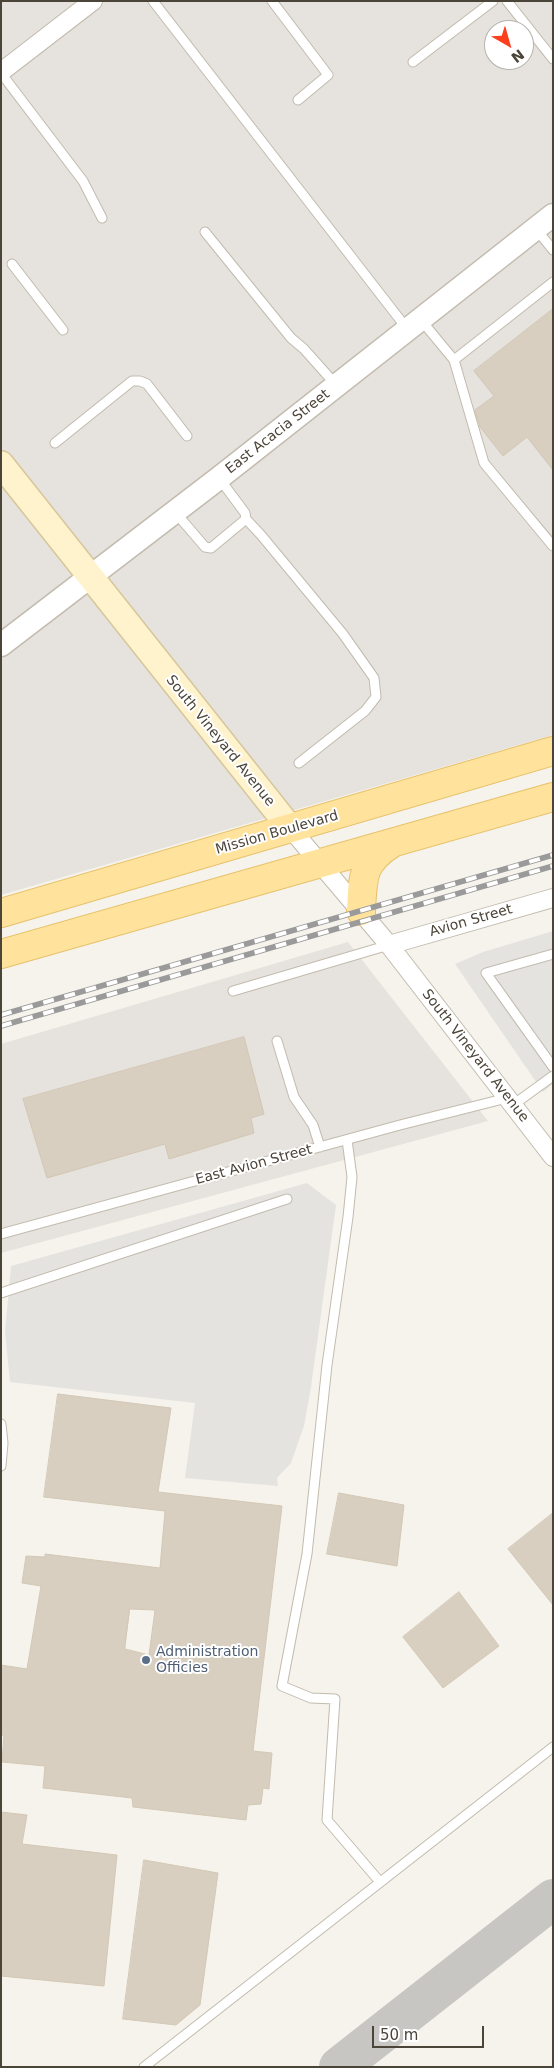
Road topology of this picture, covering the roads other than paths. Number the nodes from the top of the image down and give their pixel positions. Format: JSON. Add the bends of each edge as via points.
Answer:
{"nodes":[{"id":1,"x":93,"y":1,"type":"edge"},
{"id":2,"x":153,"y":1,"type":"edge"},
{"id":3,"x":272,"y":1,"type":"edge"},
{"id":4,"x":493,"y":1,"type":"edge"},
{"id":5,"x":508,"y":1,"type":"edge"},
{"id":6,"x":553,"y":59,"type":"edge"},
{"id":7,"x":413,"y":62,"type":"dead end"},
{"id":8,"x":1,"y":73,"type":"edge"},
{"id":9,"x":298,"y":100,"type":"dead end"},
{"id":10,"x":102,"y":218,"type":"dead end"},
{"id":11,"x":544,"y":222,"type":"edge"},
{"id":12,"x":205,"y":232,"type":"dead end"},
{"id":13,"x":553,"y":250,"type":"edge"},
{"id":14,"x":12,"y":264,"type":"dead end"},
{"id":15,"x":553,"y":282,"type":"edge"},
{"id":16,"x":414,"y":325,"type":"junction"},
{"id":17,"x":63,"y":330,"type":"dead end"},
{"id":18,"x":454,"y":360,"type":"junction"},
{"id":19,"x":337,"y":386,"type":"junction"},
{"id":20,"x":187,"y":436,"type":"dead end"},
{"id":21,"x":54,"y":445,"type":"dead end"},
{"id":22,"x":1,"y":464,"type":"edge"},
{"id":23,"x":219,"y":478,"type":"junction"},
{"id":24,"x":175,"y":512,"type":"junction"},
{"id":25,"x":246,"y":519,"type":"junction"},
{"id":26,"x":553,"y":546,"type":"edge"},
{"id":27,"x":90,"y":578,"type":"junction"},
{"id":28,"x":1,"y":645,"type":"edge"},
{"id":29,"x":553,"y":752,"type":"edge"},
{"id":30,"x":299,"y":762,"type":"dead end"},
{"id":31,"x":553,"y":797,"type":"edge"},
{"id":32,"x":291,"y":829,"type":"junction"},
{"id":33,"x":392,"y":843,"type":"junction"},
{"id":34,"x":322,"y":863,"type":"junction"},
{"id":35,"x":553,"y":898,"type":"edge"},
{"id":36,"x":361,"y":911,"type":"junction"},
{"id":37,"x":1,"y":914,"type":"edge"},
{"id":38,"x":389,"y":945,"type":"junction"},
{"id":39,"x":1,"y":954,"type":"edge"},
{"id":40,"x":553,"y":954,"type":"edge"},
{"id":41,"x":233,"y":991,"type":"dead end"},
{"id":42,"x":277,"y":1041,"type":"dead end"},
{"id":43,"x":553,"y":1067,"type":"edge"},
{"id":44,"x":553,"y":1076,"type":"edge"},
{"id":45,"x":510,"y":1102,"type":"junction"},
{"id":46,"x":347,"y":1140,"type":"junction"},
{"id":47,"x":320,"y":1147,"type":"junction"},
{"id":48,"x":553,"y":1157,"type":"edge"},
{"id":49,"x":287,"y":1199,"type":"dead end"},
{"id":50,"x":1,"y":1234,"type":"edge"},
{"id":51,"x":1,"y":1293,"type":"edge"},
{"id":52,"x":1,"y":1424,"type":"edge"},
{"id":53,"x":1,"y":1466,"type":"edge"},
{"id":54,"x":553,"y":1747,"type":"edge"},
{"id":55,"x":380,"y":1882,"type":"junction"},
{"id":56,"x":144,"y":2067,"type":"edge"}],
"edges":[{"from":1,"to":8,"type":"street"},
{"from":2,"to":16,"type":"lane"},
{"from":3,"to":9,"type":"lane","via":[[328,76]]},
{"from":4,"to":7,"type":"lane"},
{"from":5,"to":6,"type":"lane"},
{"from":8,"to":10,"type":"lane","via":[[83,181]]},
{"from":11,"to":13,"type":"lane"},
{"from":11,"to":16,"type":"street","name":"East Acacia Street"},
{"from":12,"to":19,"type":"lane","via":[[291,338]]},
{"from":14,"to":17,"type":"lane"},
{"from":15,"to":18,"type":"lane"},
{"from":16,"to":18,"type":"lane"},
{"from":16,"to":19,"type":"street","name":"East Acacia Street"},
{"from":18,"to":26,"type":"lane","via":[[484,463]]},
{"from":19,"to":23,"type":"street","name":"East Acacia Street"},
{"from":20,"to":21,"type":"lane","via":[[147,384],[132,381]]},
{"from":22,"to":27,"type":"main road","name":"South Vineyard Avenue"},
{"from":23,"to":24,"type":"street","name":"East Acacia Street"},
{"from":23,"to":25,"type":"lane"},
{"from":24,"to":25,"type":"lane","via":[[205,547],[211,548]]},
{"from":24,"to":27,"type":"street","name":"East Acacia Street"},
{"from":25,"to":30,"type":"lane","via":[[342,634],[374,678],[376,697],[365,711]]},
{"from":27,"to":28,"type":"street","name":"East Acacia Street"},
{"from":27,"to":32,"type":"main road","name":"South Vineyard Avenue"},
{"from":29,"to":32,"type":"main road","name":"Mission Boulevard"},
{"from":31,"to":33,"type":"main road"},
{"from":32,"to":34,"type":"street","name":"South Vineyard Avenue"},
{"from":32,"to":37,"type":"main road","name":"Mission Boulevard"},
{"from":33,"to":34,"type":"main road"},
{"from":33,"to":36,"type":"main road","via":[[370,860],[362,886]]},
{"from":34,"to":36,"type":"street","name":"South Vineyard Avenue"},
{"from":34,"to":39,"type":"main road"},
{"from":35,"to":38,"type":"street","name":"Avion Street"},
{"from":36,"to":38,"type":"street","name":"South Vineyard Avenue"},
{"from":38,"to":41,"type":"lane"},
{"from":38,"to":45,"type":"street","name":"South Vineyard Avenue"},
{"from":40,"to":43,"type":"lane","via":[[486,973]]},
{"from":42,"to":47,"type":"lane","via":[[290,1087],[314,1125]]},
{"from":44,"to":45,"type":"lane"},
{"from":45,"to":46,"type":"lane","name":"East Avion Street"},
{"from":45,"to":48,"type":"street","name":"South Vineyard Avenue"},
{"from":46,"to":47,"type":"lane","name":"East Avion Street"},
{"from":46,"to":55,"type":"lane","via":[[352,1177],[348,1218],[327,1365],[307,1554],[282,1686],[311,1698],[335,1699],[327,1820]]},
{"from":47,"to":50,"type":"lane","name":"East Avion Street"},
{"from":49,"to":51,"type":"lane"},
{"from":52,"to":53,"type":"lane"},
{"from":54,"to":55,"type":"lane"},
{"from":55,"to":56,"type":"lane"}]}
